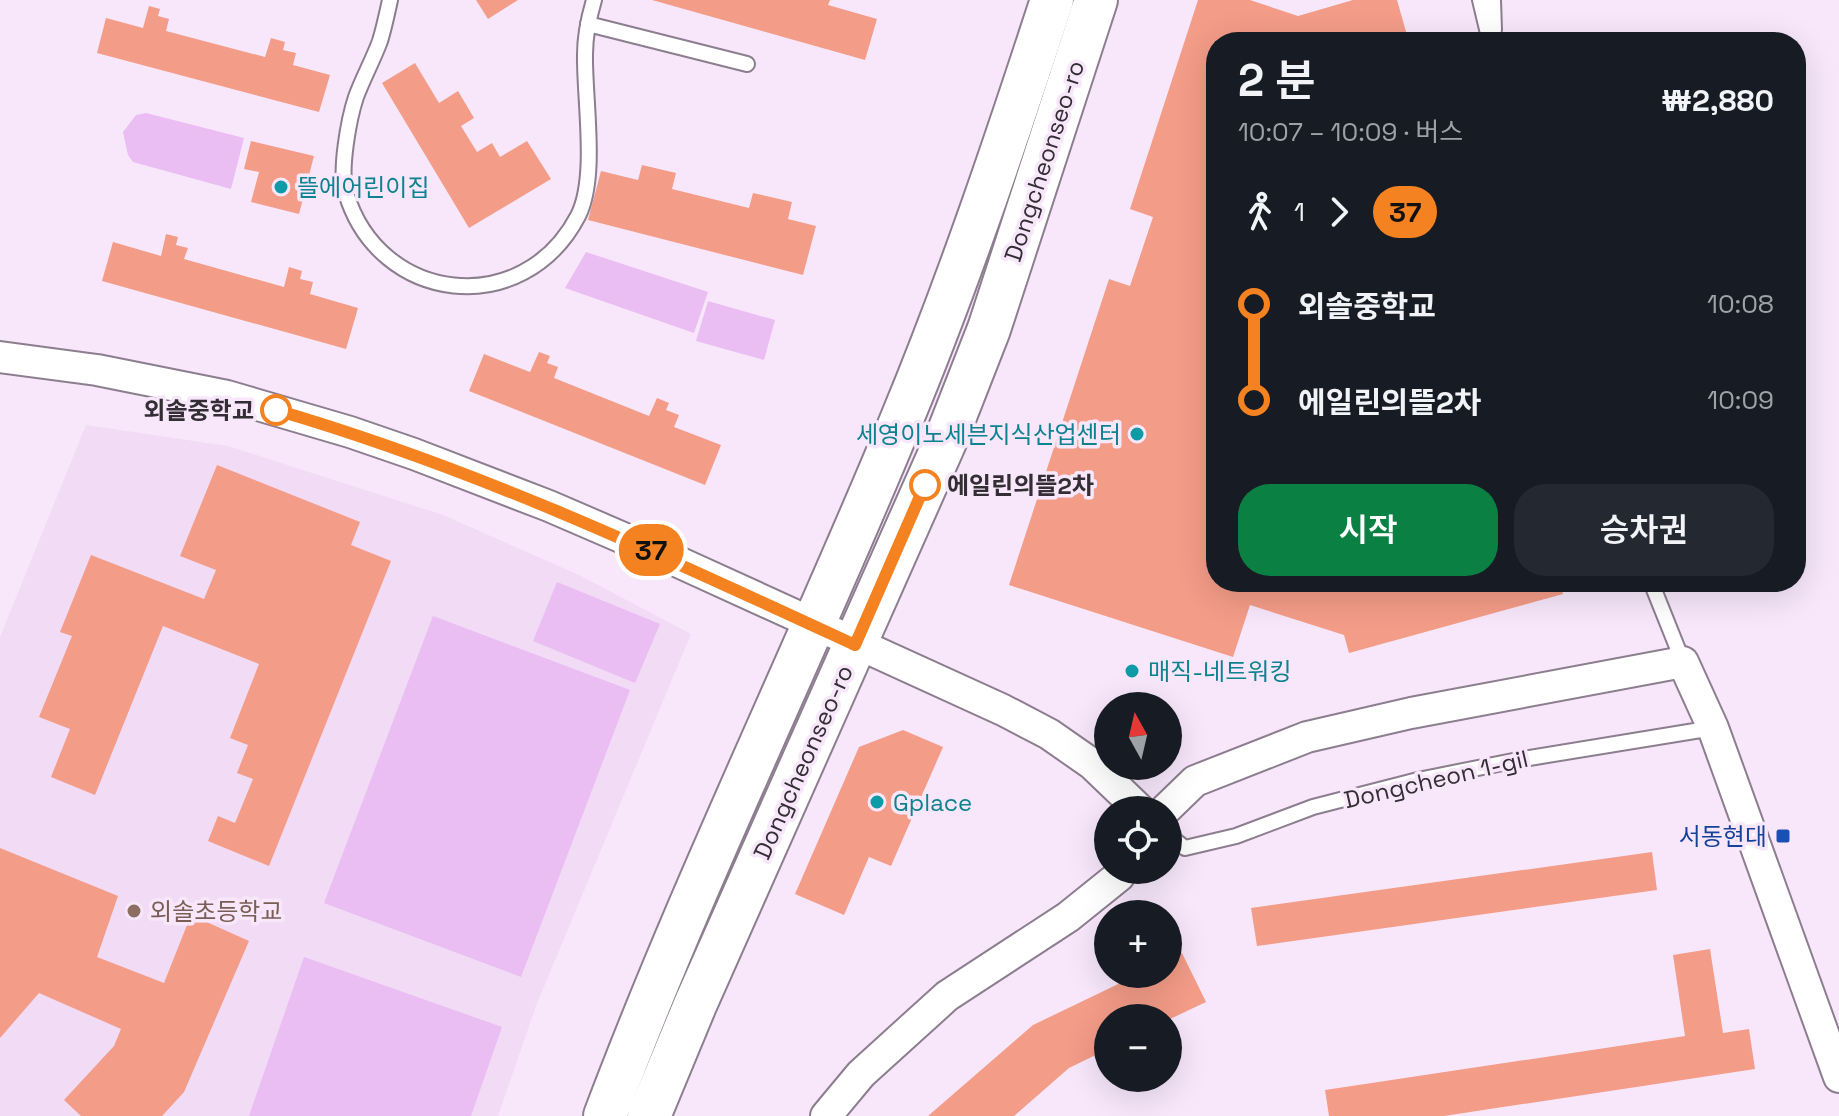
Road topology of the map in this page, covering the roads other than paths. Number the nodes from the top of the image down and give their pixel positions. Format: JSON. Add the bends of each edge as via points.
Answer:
{"nodes":[{"id":1,"x":390,"y":0,"type":"edge"},
{"id":2,"x":594,"y":0,"type":"edge"},
{"id":3,"x":1052,"y":0,"type":"edge"},
{"id":4,"x":1096,"y":0,"type":"edge"},
{"id":5,"x":1480,"y":0,"type":"edge"},
{"id":6,"x":1493,"y":0,"type":"edge"},
{"id":7,"x":588,"y":24,"type":"junction"},
{"id":8,"x":1489,"y":32,"type":"edge"},
{"id":9,"x":1492,"y":32,"type":"edge"},
{"id":10,"x":747,"y":64,"type":"dead end"},
{"id":11,"x":0,"y":357,"type":"edge"},
{"id":12,"x":1655,"y":592,"type":"edge"},
{"id":13,"x":813,"y":625,"type":"junction"},
{"id":14,"x":855,"y":645,"type":"junction"},
{"id":15,"x":1683,"y":662,"type":"junction"},
{"id":16,"x":1713,"y":728,"type":"junction"},
{"id":17,"x":1125,"y":796,"type":"edge"},
{"id":18,"x":1179,"y":796,"type":"edge"},
{"id":19,"x":1182,"y":846,"type":"edge"},
{"id":20,"x":1109,"y":884,"type":"edge"},
{"id":21,"x":1839,"y":1077,"type":"edge"},
{"id":22,"x":605,"y":1116,"type":"edge"},
{"id":23,"x":649,"y":1116,"type":"edge"},
{"id":24,"x":826,"y":1116,"type":"edge"}],
"edges":[{"from":1,"to":7,"type":"lane","via":[[355,99],[345,190],[364,234],[399,266],[449,286],[503,283],[542,261],[578,215],[586,187]]},
{"from":2,"to":7,"type":"lane"},
{"from":3,"to":13,"type":"main road","name":"Dongcheonseo-ro","via":[[944,312]]},
{"from":4,"to":14,"type":"main road","name":"Dongcheonseo-ro","via":[[989,329]]},
{"from":5,"to":8,"type":"lane"},
{"from":6,"to":9,"type":"lane"},
{"from":7,"to":10,"type":"lane"},
{"from":11,"to":13,"type":"street","via":[[227,396],[350,432],[549,506]]},
{"from":12,"to":15,"type":"lane"},
{"from":13,"to":14,"type":"street"},
{"from":13,"to":22,"type":"main road","name":"Dongcheonseo-ro","via":[[652,990]]},
{"from":14,"to":17,"type":"street","via":[[1049,734]]},
{"from":14,"to":23,"type":"main road","name":"Dongcheonseo-ro"},
{"from":15,"to":16,"type":"street"},
{"from":15,"to":18,"type":"street","via":[[1307,737],[1195,781]]},
{"from":16,"to":19,"type":"lane","name":"Dongcheon 1-gil","via":[[1418,780],[1313,807],[1236,836]]},
{"from":16,"to":21,"type":"street"},
{"from":20,"to":24,"type":"street","via":[[947,996],[861,1074]]}]}
